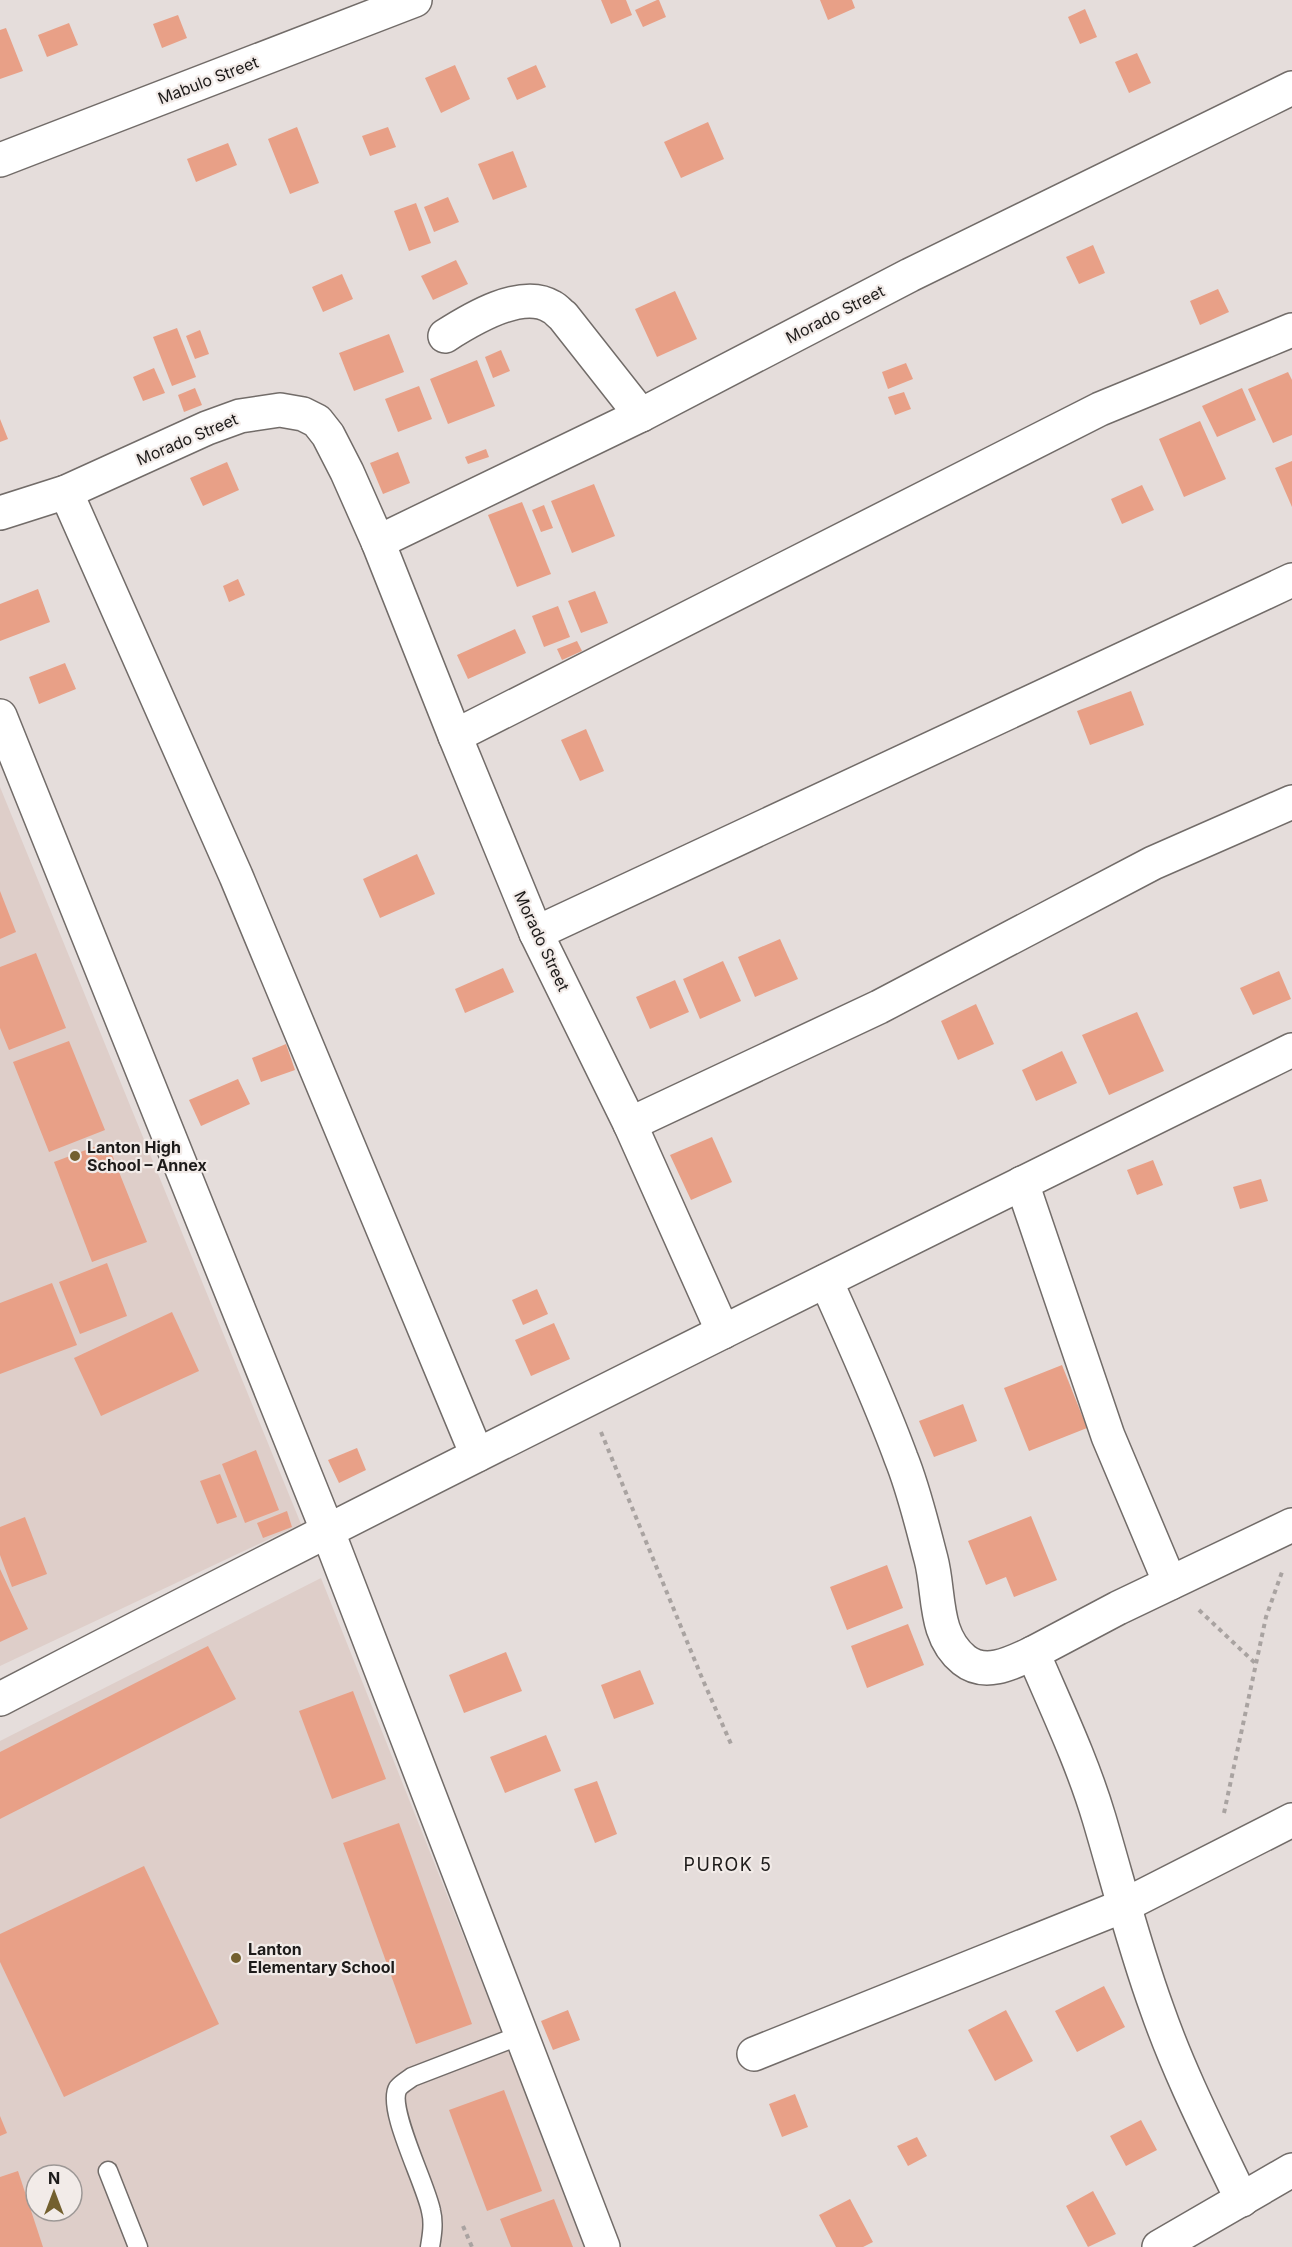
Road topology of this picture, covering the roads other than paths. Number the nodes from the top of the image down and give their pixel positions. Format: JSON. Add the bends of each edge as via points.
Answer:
{"nodes":[{"id":1,"x":415,"y":0,"type":"edge"},
{"id":2,"x":1292,"y":88,"type":"edge"},
{"id":3,"x":0,"y":160,"type":"edge"},
{"id":4,"x":1292,"y":330,"type":"edge"},
{"id":5,"x":445,"y":336,"type":"dead end"},
{"id":6,"x":641,"y":415,"type":"junction"},
{"id":7,"x":66,"y":492,"type":"junction"},
{"id":8,"x":0,"y":513,"type":"edge"},
{"id":9,"x":378,"y":542,"type":"junction"},
{"id":10,"x":1292,"y":580,"type":"edge"},
{"id":11,"x":0,"y":716,"type":"edge"},
{"id":12,"x":455,"y":736,"type":"junction"},
{"id":13,"x":1292,"y":802,"type":"edge"},
{"id":14,"x":536,"y":933,"type":"junction"},
{"id":15,"x":1292,"y":1050,"type":"edge"},
{"id":16,"x":630,"y":1124,"type":"junction"},
{"id":17,"x":1022,"y":1183,"type":"junction"},
{"id":18,"x":826,"y":1281,"type":"junction"},
{"id":19,"x":723,"y":1332,"type":"junction"},
{"id":20,"x":477,"y":1455,"type":"junction"},
{"id":21,"x":1292,"y":1525,"type":"edge"},
{"id":22,"x":328,"y":1532,"type":"junction"},
{"id":23,"x":1170,"y":1583,"type":"junction"},
{"id":24,"x":1033,"y":1653,"type":"junction"},
{"id":25,"x":0,"y":1699,"type":"edge"},
{"id":26,"x":1292,"y":1820,"type":"edge"},
{"id":27,"x":1123,"y":1906,"type":"junction"},
{"id":28,"x":521,"y":2035,"type":"junction"},
{"id":29,"x":754,"y":2054,"type":"dead end"},
{"id":30,"x":1292,"y":2170,"type":"edge"},
{"id":31,"x":108,"y":2171,"type":"dead end"},
{"id":32,"x":1242,"y":2200,"type":"junction"},
{"id":33,"x":138,"y":2247,"type":"edge"},
{"id":34,"x":430,"y":2247,"type":"edge"},
{"id":35,"x":603,"y":2247,"type":"edge"},
{"id":36,"x":1159,"y":2247,"type":"edge"}],
"edges":[{"from":1,"to":3,"type":"street","name":"Mabulo Street"},
{"from":2,"to":6,"type":"street","name":"Morado Street","via":[[910,275]]},
{"from":4,"to":12,"type":"street","via":[[1100,409]]},
{"from":5,"to":6,"type":"street","via":[[473,318],[522,301],[551,306]]},
{"from":6,"to":9,"type":"street","name":"Morado Street"},
{"from":7,"to":8,"type":"street","name":"Morado Street"},
{"from":7,"to":9,"type":"street","name":"Morado Street","via":[[207,428],[240,416],[280,410],[317,421],[328,435]]},
{"from":7,"to":20,"type":"street","via":[[236,876]]},
{"from":9,"to":12,"type":"street","name":"Morado Street"},
{"from":10,"to":14,"type":"street"},
{"from":11,"to":22,"type":"street"},
{"from":12,"to":14,"type":"street","name":"Morado Street"},
{"from":13,"to":16,"type":"street","via":[[1153,863],[879,1007]]},
{"from":14,"to":16,"type":"street","name":"Morado Street"},
{"from":15,"to":17,"type":"street"},
{"from":16,"to":19,"type":"street","name":"Morado Street"},
{"from":17,"to":18,"type":"street"},
{"from":17,"to":23,"type":"street","via":[[1108,1436]]},
{"from":18,"to":19,"type":"street"},
{"from":18,"to":24,"type":"street","via":[[902,1460],[932,1562],[942,1629],[955,1651],[975,1666],[1005,1666]]},
{"from":19,"to":20,"type":"street"},
{"from":20,"to":22,"type":"street"},
{"from":21,"to":23,"type":"street"},
{"from":22,"to":25,"type":"street"},
{"from":22,"to":28,"type":"street"},
{"from":23,"to":24,"type":"street"},
{"from":24,"to":27,"type":"street","via":[[1099,1816]]},
{"from":26,"to":27,"type":"street"},
{"from":27,"to":29,"type":"street"},
{"from":27,"to":32,"type":"street","via":[[1157,2010],[1195,2103]]},
{"from":28,"to":34,"type":"lane","via":[[412,2077],[398,2088],[394,2103],[398,2119],[432,2213]]},
{"from":28,"to":35,"type":"street"},
{"from":30,"to":32,"type":"street"},
{"from":31,"to":33,"type":"lane"},
{"from":32,"to":36,"type":"street"}]}
